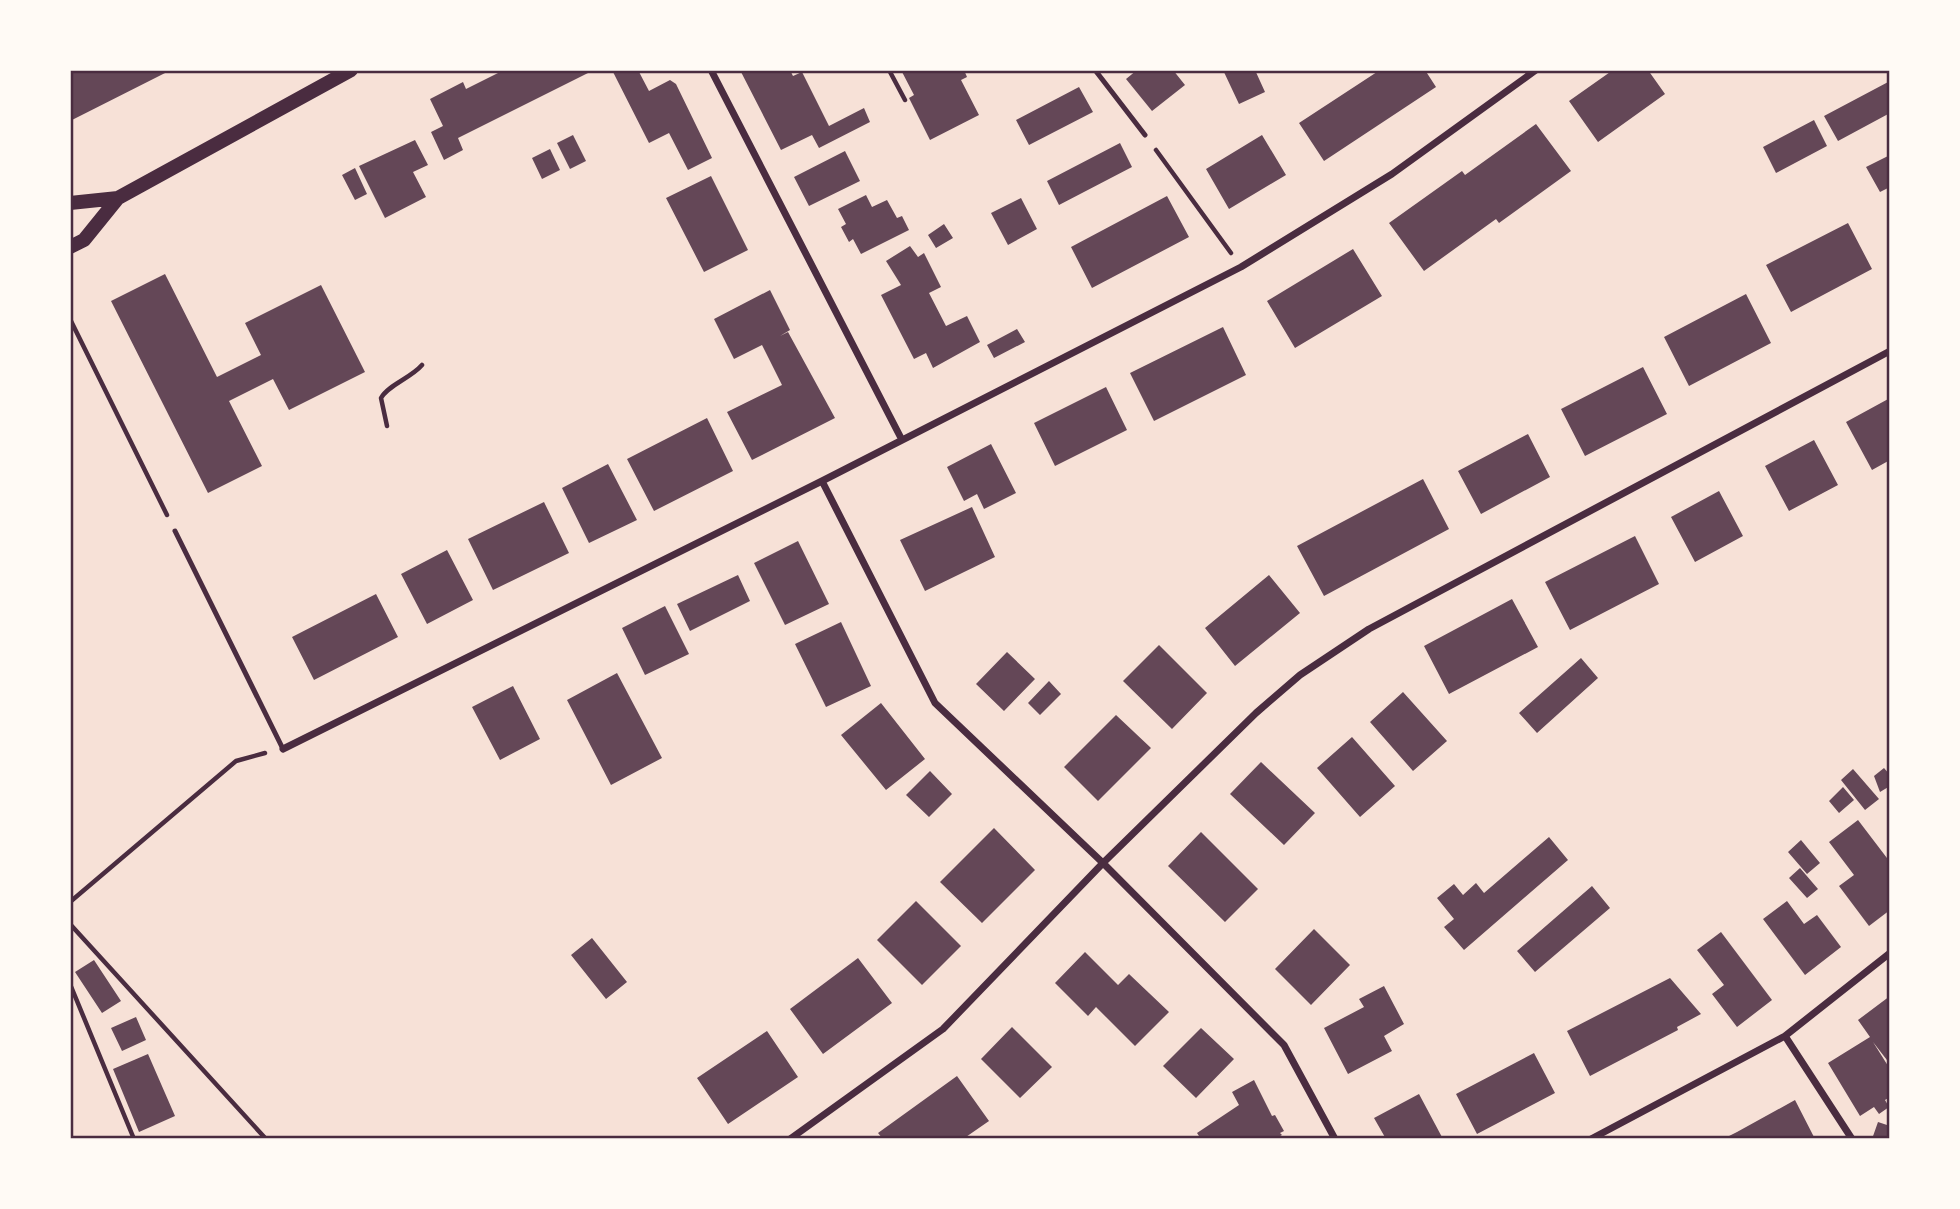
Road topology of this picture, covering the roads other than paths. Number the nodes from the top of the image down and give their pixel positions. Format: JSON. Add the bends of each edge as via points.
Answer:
{"nodes":[{"id":1,"x":351,"y":70,"type":"edge"},
{"id":2,"x":711,"y":70,"type":"edge"},
{"id":3,"x":1095,"y":70,"type":"edge"},
{"id":4,"x":1536,"y":70,"type":"edge"},
{"id":5,"x":1145,"y":135,"type":"road end"},
{"id":6,"x":118,"y":198,"type":"junction"},
{"id":7,"x":70,"y":203,"type":"edge"},
{"id":8,"x":70,"y":247,"type":"edge"},
{"id":9,"x":1890,"y":351,"type":"edge"},
{"id":10,"x":902,"y":440,"type":"junction"},
{"id":11,"x":822,"y":481,"type":"junction"},
{"id":12,"x":175,"y":531,"type":"road end"},
{"id":13,"x":282,"y":748,"type":"joint"},
{"id":14,"x":1103,"y":863,"type":"junction"},
{"id":15,"x":1890,"y":953,"type":"edge"},
{"id":16,"x":1786,"y":1036,"type":"junction"},
{"id":17,"x":790,"y":1139,"type":"edge"},
{"id":18,"x":1335,"y":1139,"type":"edge"},
{"id":19,"x":1591,"y":1139,"type":"edge"},
{"id":20,"x":1852,"y":1139,"type":"edge"}],
"edges":[{"from":1,"to":6,"type":"main road"},
{"from":2,"to":10,"type":"street"},
{"from":3,"to":5,"type":"lane"},
{"from":4,"to":10,"type":"street","via":[[1392,174],[1241,267]]},
{"from":6,"to":7,"type":"main road"},
{"from":6,"to":8,"type":"main road","via":[[84,240]]},
{"from":9,"to":14,"type":"street","via":[[1369,628],[1300,675],[1256,713]]},
{"from":10,"to":11,"type":"street"},
{"from":11,"to":13,"type":"street"},
{"from":11,"to":14,"type":"street","via":[[935,703]]},
{"from":12,"to":13,"type":"lane"},
{"from":14,"to":17,"type":"street","via":[[943,1029]]},
{"from":14,"to":18,"type":"street","via":[[1284,1045]]},
{"from":15,"to":16,"type":"street"},
{"from":16,"to":19,"type":"street"},
{"from":16,"to":20,"type":"street"}]}
